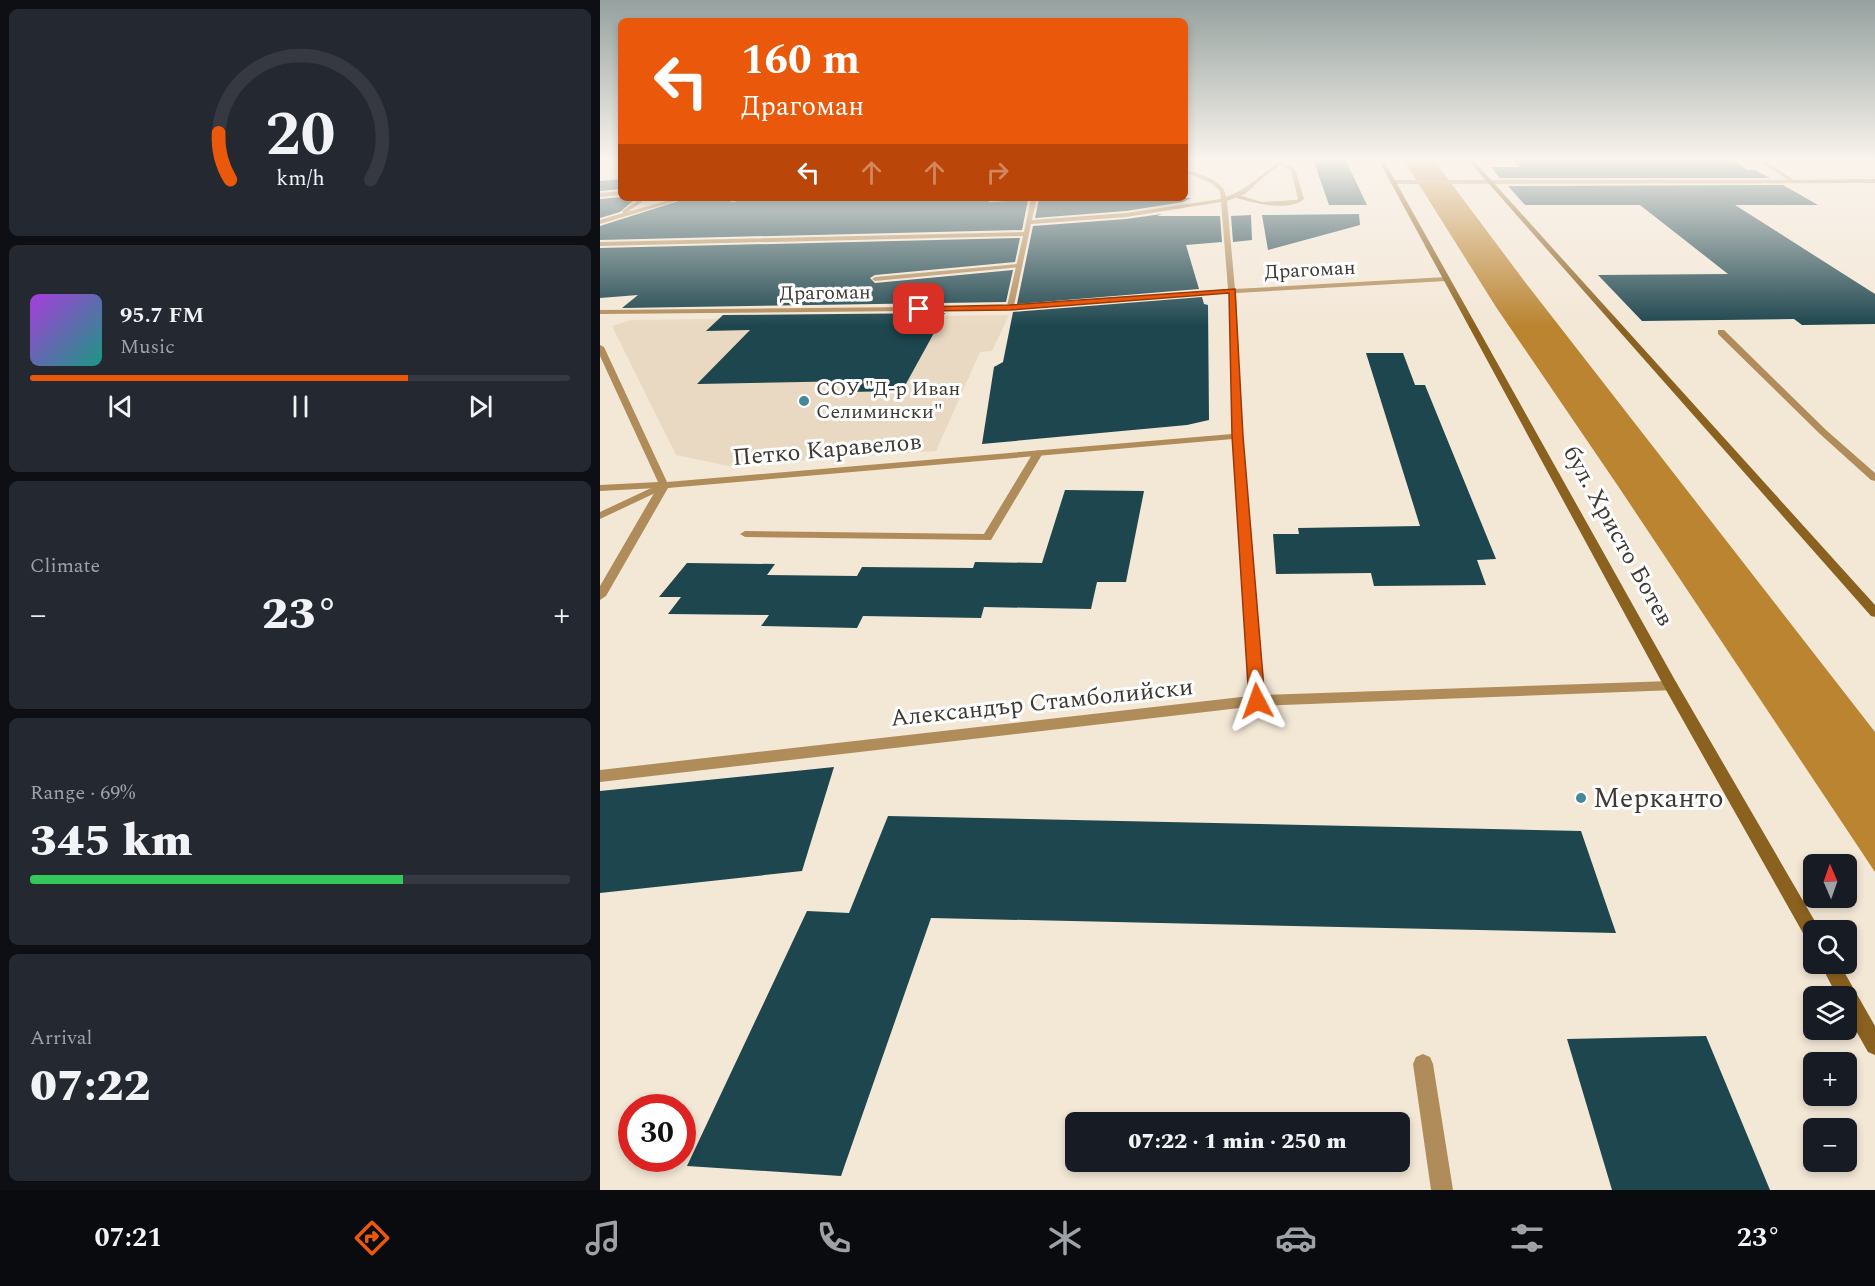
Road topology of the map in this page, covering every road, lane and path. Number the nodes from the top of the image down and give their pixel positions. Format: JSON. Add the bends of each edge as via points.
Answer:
{"nodes":[{"id":1,"x":617,"y":215,"type":"edge"},
{"id":2,"x":626,"y":215,"type":"edge"},
{"id":3,"x":1031,"y":215,"type":"edge"},
{"id":4,"x":1129,"y":215,"type":"edge"},
{"id":5,"x":1225,"y":215,"type":"edge"},
{"id":6,"x":1412,"y":215,"type":"edge"},
{"id":7,"x":1518,"y":215,"type":"edge"},
{"id":8,"x":600,"y":222,"type":"edge"},
{"id":9,"x":1029,"y":222,"type":"junction"},
{"id":10,"x":1025,"y":234,"type":"junction"},
{"id":11,"x":600,"y":244,"type":"edge"},
{"id":12,"x":1019,"y":266,"type":"junction"},
{"id":13,"x":875,"y":279,"type":"dead end"},
{"id":14,"x":1446,"y":279,"type":"junction"},
{"id":15,"x":1233,"y":291,"type":"junction"},
{"id":16,"x":1010,"y":308,"type":"junction"},
{"id":17,"x":600,"y":312,"type":"edge"},
{"id":18,"x":1721,"y":332,"type":"dead end"},
{"id":19,"x":600,"y":347,"type":"edge"},
{"id":20,"x":1237,"y":436,"type":"junction"},
{"id":21,"x":1038,"y":453,"type":"junction"},
{"id":22,"x":1875,"y":478,"type":"edge"},
{"id":23,"x":664,"y":485,"type":"junction"},
{"id":24,"x":600,"y":488,"type":"edge"},
{"id":25,"x":600,"y":516,"type":"edge"},
{"id":26,"x":745,"y":534,"type":"dead end"},
{"id":27,"x":600,"y":596,"type":"edge"},
{"id":28,"x":1872,"y":605,"type":"edge"},
{"id":29,"x":1671,"y":686,"type":"junction"},
{"id":30,"x":1257,"y":701,"type":"junction"},
{"id":31,"x":600,"y":776,"type":"edge"},
{"id":32,"x":1805,"y":920,"type":"edge"},
{"id":33,"x":1835,"y":974,"type":"edge"},
{"id":34,"x":1875,"y":1045,"type":"edge"},
{"id":35,"x":1423,"y":1064,"type":"dead end"},
{"id":36,"x":1442,"y":1190,"type":"edge"}],
"edges":[{"from":1,"to":8,"type":"street"},
{"from":2,"to":8,"type":"street"},
{"from":3,"to":9,"type":"street"},
{"from":4,"to":9,"type":"street"},
{"from":5,"to":15,"type":"street"},
{"from":6,"to":14,"type":"main road","name":"бул. Христо Ботев"},
{"from":7,"to":28,"type":"main road"},
{"from":9,"to":10,"type":"street"},
{"from":10,"to":11,"type":"street"},
{"from":10,"to":12,"type":"street"},
{"from":12,"to":13,"type":"street"},
{"from":12,"to":16,"type":"street"},
{"from":14,"to":15,"type":"street","name":"Драгоман"},
{"from":14,"to":29,"type":"main road","name":"бул. Христо Ботев"},
{"from":15,"to":16,"type":"street","name":"Драгоман"},
{"from":15,"to":20,"type":"street"},
{"from":16,"to":17,"type":"street","name":"Драгоман"},
{"from":18,"to":22,"type":"street"},
{"from":19,"to":23,"type":"street"},
{"from":20,"to":21,"type":"street","name":"Петко Каравелов"},
{"from":20,"to":30,"type":"street"},
{"from":21,"to":23,"type":"street","name":"Петко Каравелов"},
{"from":21,"to":26,"type":"street","via":[[987,538]]},
{"from":23,"to":24,"type":"street","name":"Петко Каравелов"},
{"from":23,"to":25,"type":"street"},
{"from":23,"to":27,"type":"street"},
{"from":29,"to":30,"type":"street","name":"Александър Стамболийски"},
{"from":29,"to":32,"type":"main road","name":"бул. Христо Ботев"},
{"from":30,"to":31,"type":"street","name":"Александър Стамболийски"},
{"from":33,"to":34,"type":"main road"},
{"from":35,"to":36,"type":"street"}]}
